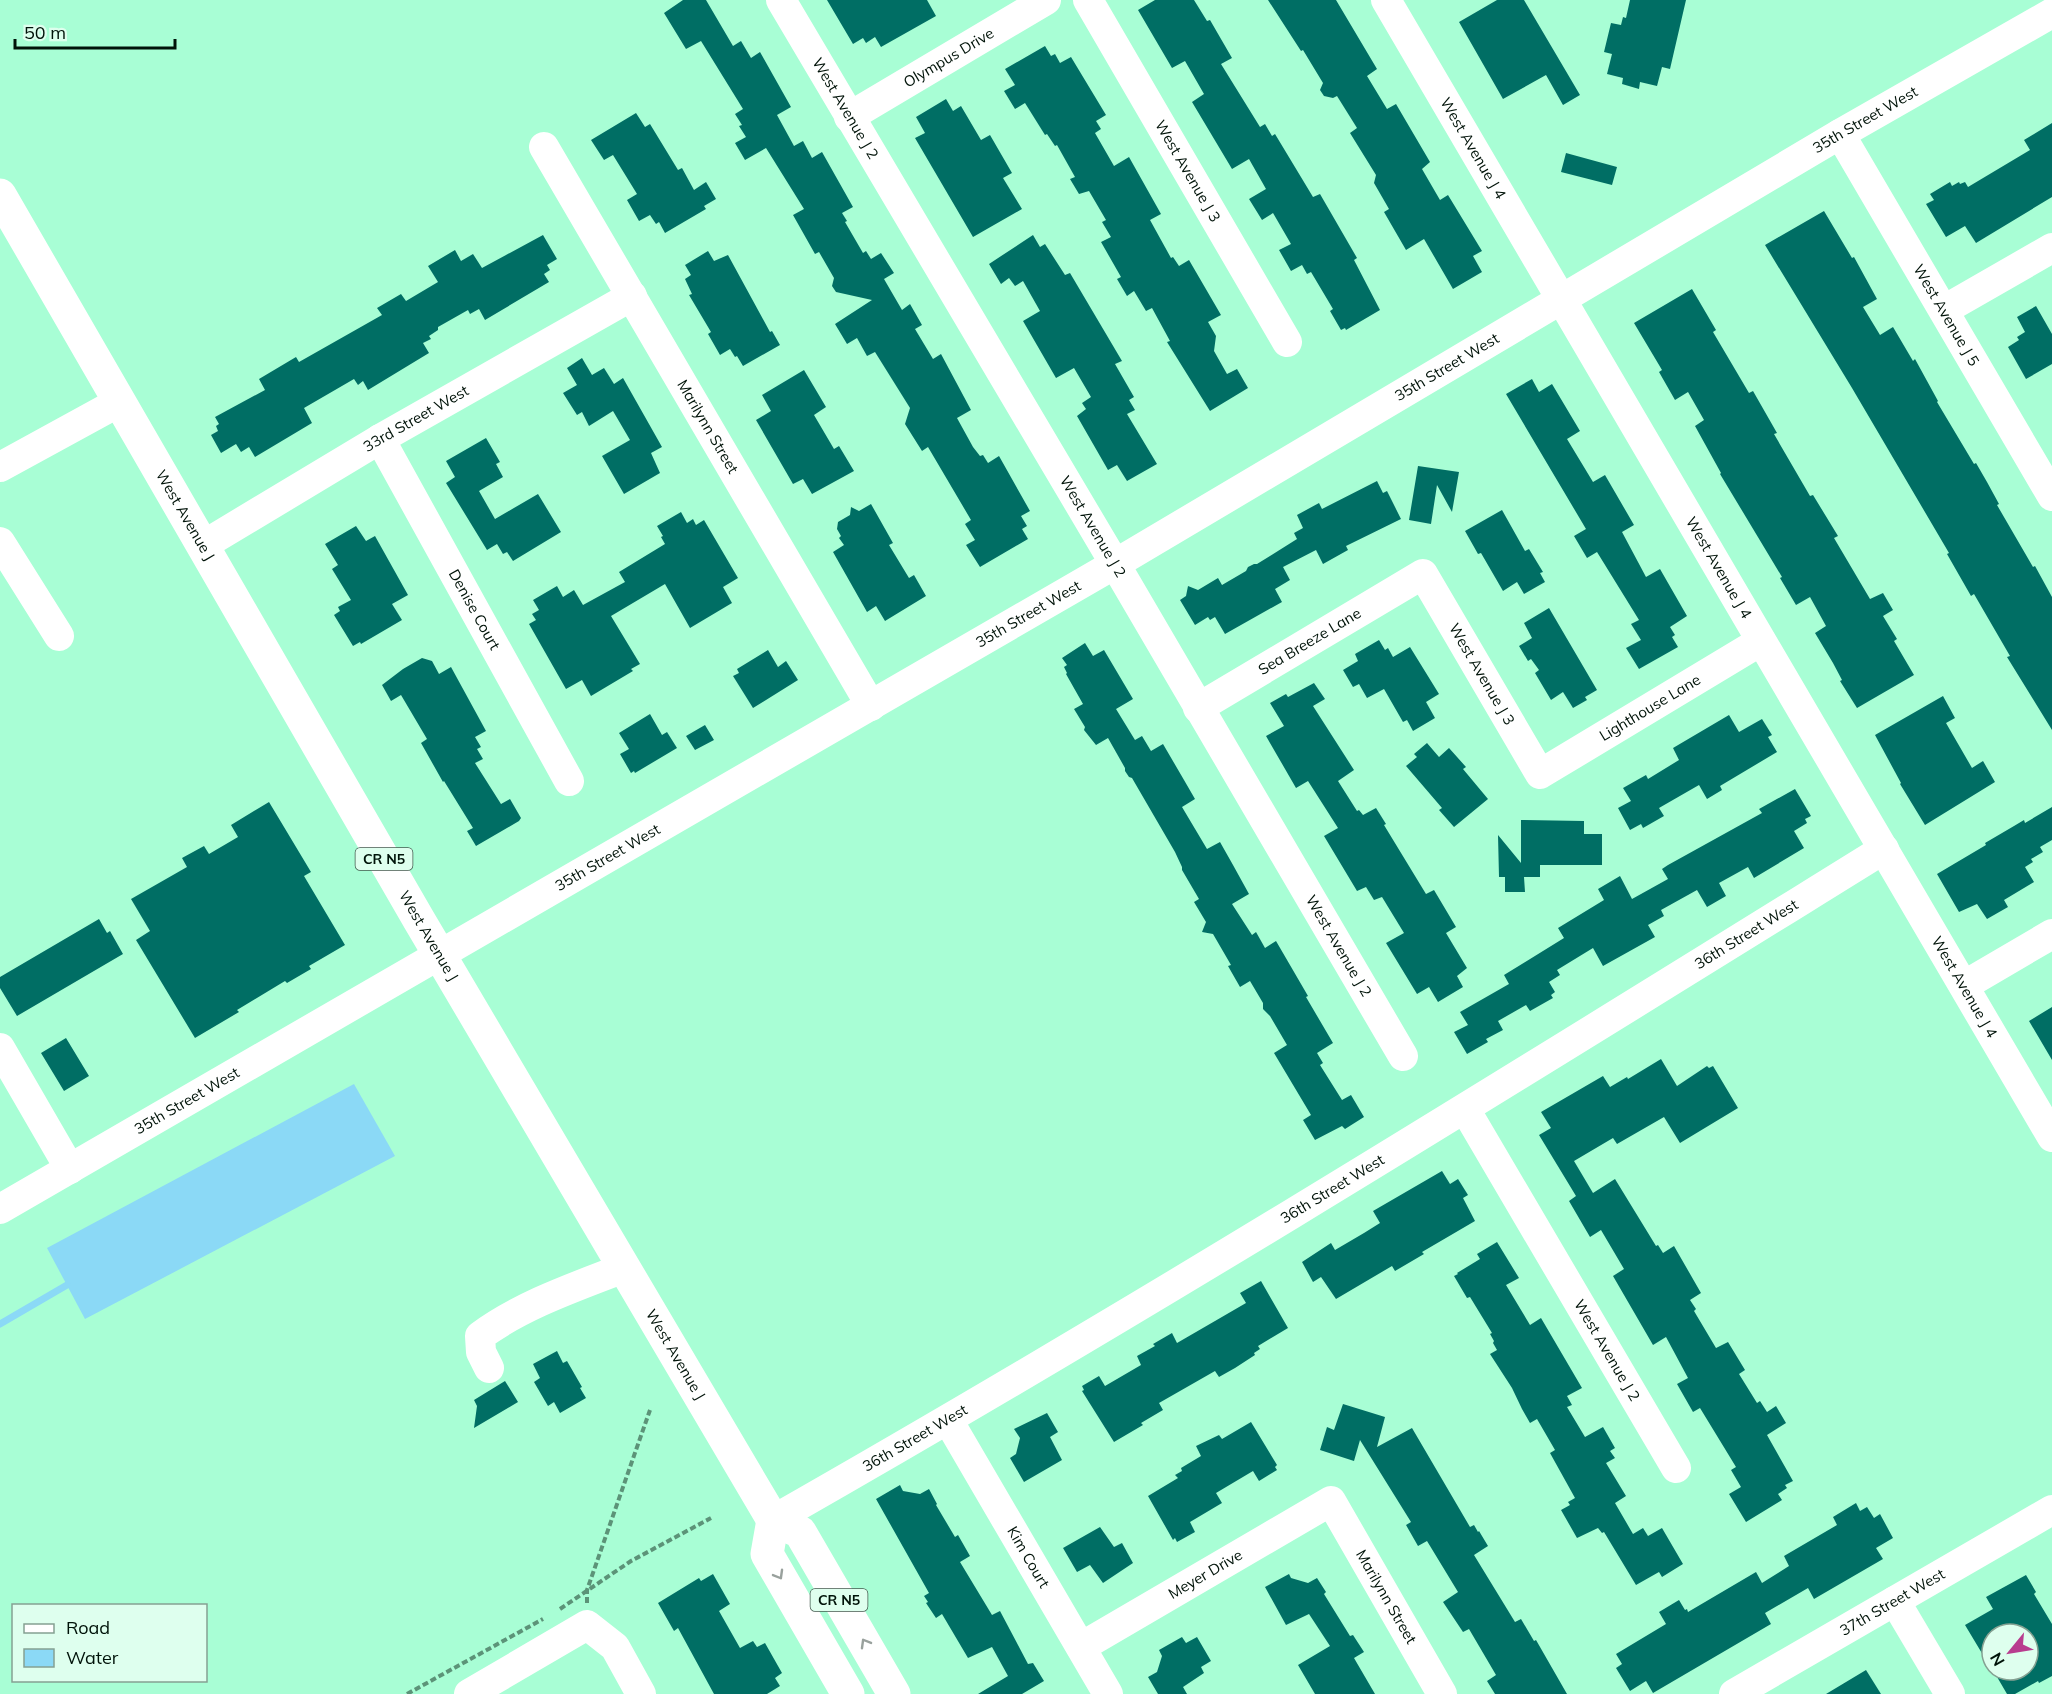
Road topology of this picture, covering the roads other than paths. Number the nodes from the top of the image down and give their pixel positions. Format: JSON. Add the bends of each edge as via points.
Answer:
{"nodes":[{"id":1,"x":781,"y":0,"type":"edge"},
{"id":2,"x":1046,"y":0,"type":"edge"},
{"id":3,"x":1088,"y":0,"type":"edge"},
{"id":4,"x":1386,"y":0,"type":"edge"},
{"id":5,"x":2052,"y":13,"type":"edge"},
{"id":6,"x":849,"y":117,"type":"junction"},
{"id":7,"x":1840,"y":134,"type":"junction"},
{"id":8,"x":544,"y":147,"type":"dead end"},
{"id":9,"x":0,"y":195,"type":"edge"},
{"id":10,"x":2052,"y":248,"type":"edge"},
{"id":11,"x":632,"y":296,"type":"junction"},
{"id":12,"x":1561,"y":300,"type":"junction"},
{"id":13,"x":1944,"y":310,"type":"junction"},
{"id":14,"x":1287,"y":342,"type":"dead end"},
{"id":15,"x":119,"y":402,"type":"junction"},
{"id":16,"x":380,"y":439,"type":"junction"},
{"id":17,"x":0,"y":467,"type":"edge"},
{"id":18,"x":2052,"y":496,"type":"edge"},
{"id":19,"x":0,"y":542,"type":"edge"},
{"id":20,"x":202,"y":546,"type":"junction"},
{"id":21,"x":1115,"y":564,"type":"junction"},
{"id":22,"x":1423,"y":574,"type":"joint"},
{"id":23,"x":58,"y":636,"type":"dead end"},
{"id":24,"x":1761,"y":641,"type":"junction"},
{"id":25,"x":871,"y":706,"type":"junction"},
{"id":26,"x":1198,"y":708,"type":"junction"},
{"id":27,"x":1540,"y":774,"type":"joint"},
{"id":28,"x":569,"y":781,"type":"dead end"},
{"id":29,"x":1884,"y":849,"type":"junction"},
{"id":30,"x":2052,"y":934,"type":"edge"},
{"id":31,"x":440,"y":956,"type":"junction"},
{"id":32,"x":1965,"y":986,"type":"junction"},
{"id":33,"x":0,"y":1048,"type":"edge"},
{"id":34,"x":1402,"y":1056,"type":"dead end"},
{"id":35,"x":1465,"y":1109,"type":"junction"},
{"id":36,"x":2052,"y":1137,"type":"edge"},
{"id":37,"x":70,"y":1169,"type":"junction"},
{"id":38,"x":0,"y":1209,"type":"edge"},
{"id":39,"x":624,"y":1268,"type":"junction"},
{"id":40,"x":489,"y":1368,"type":"dead end"},
{"id":41,"x":948,"y":1420,"type":"junction"},
{"id":42,"x":1676,"y":1468,"type":"dead end"},
{"id":43,"x":1331,"y":1501,"type":"joint"},
{"id":44,"x":2052,"y":1510,"type":"edge"},
{"id":45,"x":773,"y":1520,"type":"junction"},
{"id":46,"x":1896,"y":1601,"type":"junction"},
{"id":47,"x":1081,"y":1647,"type":"junction"},
{"id":48,"x":469,"y":1694,"type":"edge"},
{"id":49,"x":641,"y":1694,"type":"edge"},
{"id":50,"x":848,"y":1694,"type":"edge"},
{"id":51,"x":894,"y":1694,"type":"edge"},
{"id":52,"x":1108,"y":1694,"type":"edge"},
{"id":53,"x":1443,"y":1694,"type":"edge"},
{"id":54,"x":1734,"y":1694,"type":"edge"},
{"id":55,"x":1950,"y":1694,"type":"edge"}],
"edges":[{"from":1,"to":6,"type":"street","name":"West Avenue J 2"},
{"from":2,"to":6,"type":"street","name":"Olympus Drive"},
{"from":3,"to":14,"type":"street","name":"West Avenue J 3"},
{"from":4,"to":12,"type":"street","name":"West Avenue J 4"},
{"from":5,"to":7,"type":"street","name":"35th Street West"},
{"from":6,"to":21,"type":"street","name":"West Avenue J 2"},
{"from":7,"to":12,"type":"street","name":"35th Street West"},
{"from":7,"to":13,"type":"street","name":"West Avenue J 5"},
{"from":8,"to":11,"type":"street","name":"Marilynn Street"},
{"from":9,"to":15,"type":"main road","name":"West Avenue J","number":"CR N5"},
{"from":10,"to":13,"type":"street"},
{"from":11,"to":16,"type":"street","name":"33rd Street West"},
{"from":11,"to":25,"type":"street","name":"Marilynn Street"},
{"from":12,"to":21,"type":"street","name":"35th Street West"},
{"from":12,"to":24,"type":"street","name":"West Avenue J 4"},
{"from":13,"to":18,"type":"street","name":"West Avenue J 5"},
{"from":15,"to":17,"type":"street"},
{"from":15,"to":20,"type":"main road","name":"West Avenue J","number":"CR N5"},
{"from":16,"to":20,"type":"street","name":"33rd Street West"},
{"from":16,"to":28,"type":"street","name":"Denise Court"},
{"from":19,"to":23,"type":"street"},
{"from":20,"to":31,"type":"main road","name":"West Avenue J","number":"CR N5"},
{"from":21,"to":25,"type":"street","name":"35th Street West"},
{"from":21,"to":26,"type":"street","name":"West Avenue J 2"},
{"from":22,"to":26,"type":"street","name":"Sea Breeze Lane"},
{"from":22,"to":27,"type":"street","name":"West Avenue J 3"},
{"from":24,"to":27,"type":"street","name":"Lighthouse Lane"},
{"from":24,"to":29,"type":"street","name":"West Avenue J 4"},
{"from":25,"to":31,"type":"street","name":"35th Street West"},
{"from":26,"to":34,"type":"street","name":"West Avenue J 2"},
{"from":29,"to":32,"type":"street","name":"West Avenue J 4"},
{"from":29,"to":35,"type":"street","name":"36th Street West"},
{"from":30,"to":32,"type":"street"},
{"from":31,"to":37,"type":"street","name":"35th Street West"},
{"from":31,"to":39,"type":"main road","name":"West Avenue J","number":"CR N5"},
{"from":32,"to":36,"type":"street","name":"West Avenue J 4"},
{"from":33,"to":37,"type":"street"},
{"from":35,"to":41,"type":"street","name":"36th Street West"},
{"from":35,"to":42,"type":"street","name":"West Avenue J 2"},
{"from":37,"to":38,"type":"street","name":"35th Street West"},
{"from":39,"to":40,"type":"street","via":[[489,1329],[480,1336],[481,1352]]},
{"from":39,"to":45,"type":"main road","name":"West Avenue J","number":"CR N5"},
{"from":41,"to":45,"type":"street","name":"36th Street West"},
{"from":41,"to":47,"type":"street","name":"Kim Court"},
{"from":43,"to":47,"type":"street","name":"Meyer Drive"},
{"from":43,"to":53,"type":"street","name":"Marilynn Street"},
{"from":44,"to":46,"type":"street","name":"37th Street West"},
{"from":45,"to":50,"type":"main road","number":"CR N5","one_way":true,"via":[[767,1554]]},
{"from":51,"to":45,"type":"main road","number":"CR N5","one_way":true,"via":[[800,1532]]},
{"from":46,"to":54,"type":"street","name":"37th Street West"},
{"from":46,"to":55,"type":"street"},
{"from":47,"to":52,"type":"street","name":"Kim Court"},
{"from":48,"to":49,"type":"street","via":[[587,1625],[615,1647]]}]}
